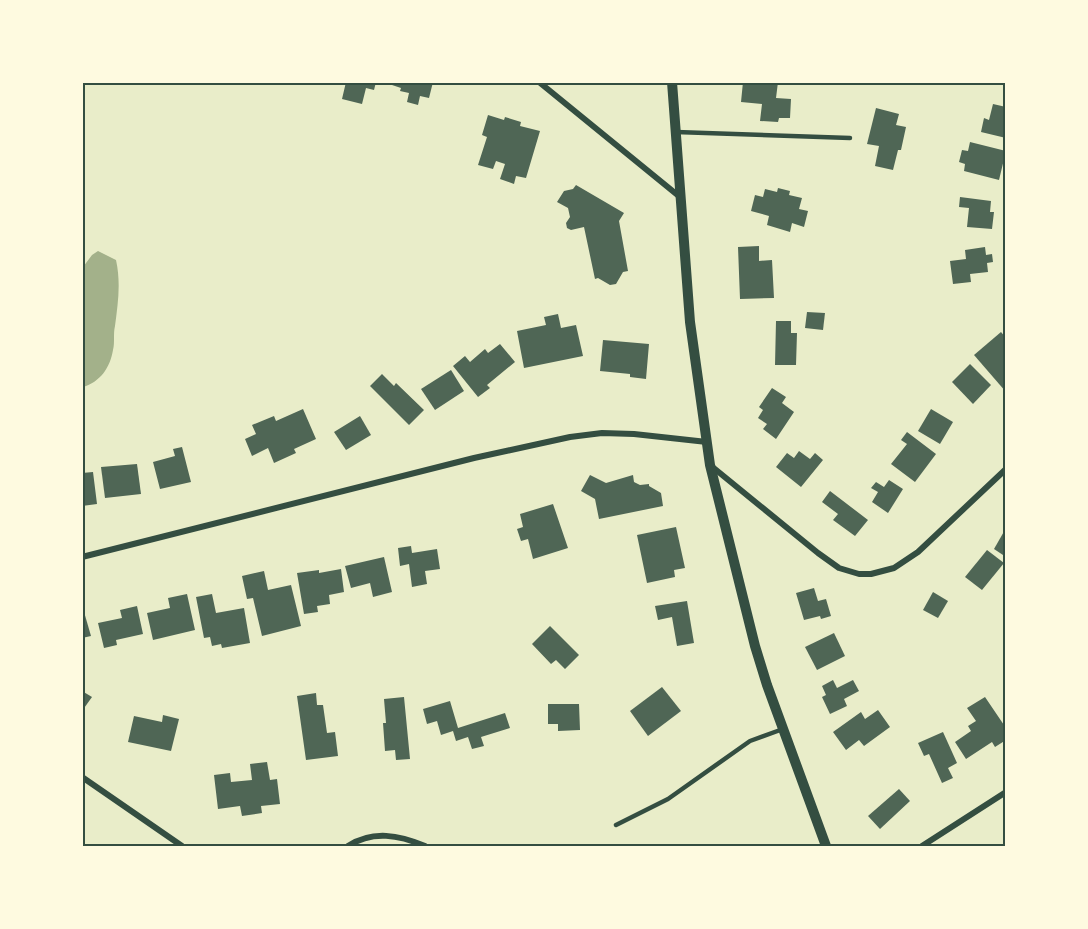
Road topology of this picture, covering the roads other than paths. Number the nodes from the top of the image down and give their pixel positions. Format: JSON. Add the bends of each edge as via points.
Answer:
{"nodes":[{"id":1,"x":539,"y":82,"type":"edge"},
{"id":2,"x":672,"y":82,"type":"edge"},
{"id":3,"x":675,"y":132,"type":"junction"},
{"id":4,"x":850,"y":138,"type":"dead end"},
{"id":5,"x":680,"y":197,"type":"junction"},
{"id":6,"x":707,"y":442,"type":"junction"},
{"id":7,"x":710,"y":465,"type":"junction"},
{"id":8,"x":1005,"y":470,"type":"edge"},
{"id":9,"x":82,"y":557,"type":"edge"},
{"id":10,"x":783,"y":729,"type":"junction"},
{"id":11,"x":82,"y":777,"type":"edge"},
{"id":12,"x":1005,"y":792,"type":"edge"},
{"id":13,"x":616,"y":825,"type":"dead end"},
{"id":14,"x":182,"y":846,"type":"edge"},
{"id":15,"x":348,"y":846,"type":"edge"},
{"id":16,"x":425,"y":846,"type":"edge"},
{"id":17,"x":826,"y":846,"type":"edge"},
{"id":18,"x":922,"y":846,"type":"edge"}],
"edges":[{"from":1,"to":5,"type":"street"},
{"from":2,"to":3,"type":"street"},
{"from":3,"to":4,"type":"lane"},
{"from":3,"to":5,"type":"street"},
{"from":5,"to":6,"type":"street","via":[[690,322]]},
{"from":6,"to":7,"type":"street"},
{"from":6,"to":9,"type":"street","via":[[634,434],[570,437]]},
{"from":7,"to":8,"type":"street","via":[[818,553],[839,568],[859,574],[894,568],[910,557]]},
{"from":7,"to":10,"type":"street","via":[[755,646]]},
{"from":10,"to":13,"type":"lane","via":[[750,741],[668,799]]},
{"from":10,"to":17,"type":"street"},
{"from":11,"to":14,"type":"street"},
{"from":12,"to":18,"type":"street"},
{"from":15,"to":16,"type":"street","via":[[380,835],[406,838]]}]}
